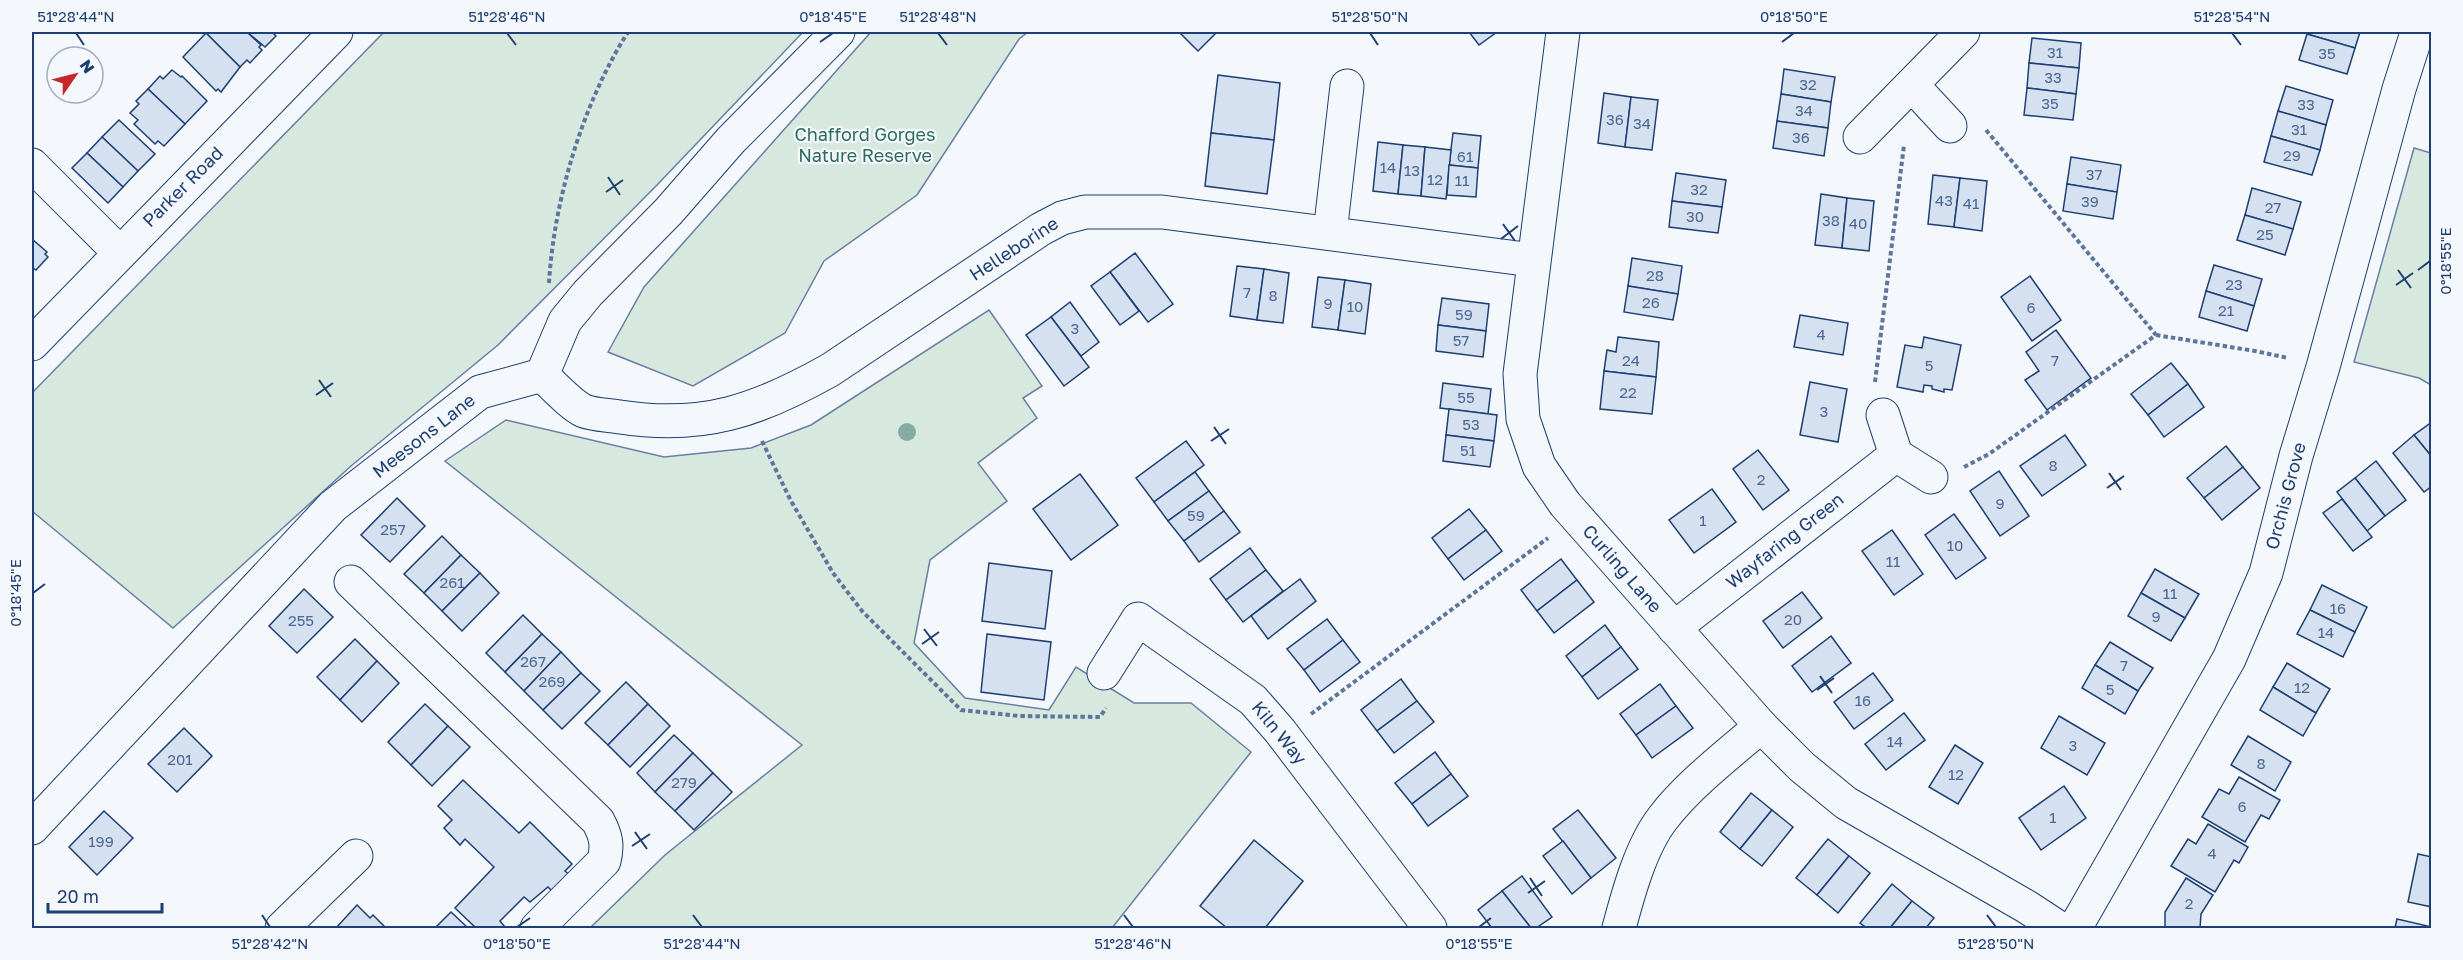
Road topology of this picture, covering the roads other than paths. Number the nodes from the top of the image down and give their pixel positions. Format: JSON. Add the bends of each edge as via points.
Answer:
{"nodes":[{"id":1,"x":336,"y":32,"type":"edge"},
{"id":2,"x":838,"y":32,"type":"edge"},
{"id":3,"x":1563,"y":32,"type":"edge"},
{"id":4,"x":1963,"y":32,"type":"edge"},
{"id":5,"x":2419,"y":32,"type":"edge"},
{"id":6,"x":1912,"y":85,"type":"junction"},
{"id":7,"x":1347,"y":86,"type":"dead end"},
{"id":8,"x":1950,"y":126,"type":"dead end"},
{"id":9,"x":1860,"y":137,"type":"dead end"},
{"id":10,"x":32,"y":165,"type":"edge"},
{"id":11,"x":1330,"y":233,"type":"junction"},
{"id":12,"x":119,"y":252,"type":"junction"},
{"id":13,"x":1533,"y":260,"type":"junction"},
{"id":14,"x":32,"y":344,"type":"edge"},
{"id":15,"x":542,"y":375,"type":"junction"},
{"id":16,"x":1883,"y":415,"type":"road end"},
{"id":17,"x":1896,"y":454,"type":"junction"},
{"id":18,"x":1931,"y":477,"type":"road end"},
{"id":19,"x":351,"y":582,"type":"dead end"},
{"id":20,"x":1674,"y":628,"type":"junction"},
{"id":21,"x":1107,"y":687,"type":"road end"},
{"id":22,"x":1761,"y":726,"type":"junction"},
{"id":23,"x":32,"y":828,"type":"edge"},
{"id":24,"x":356,"y":856,"type":"dead end"},
{"id":25,"x":284,"y":928,"type":"edge"},
{"id":26,"x":537,"y":928,"type":"edge"},
{"id":27,"x":1430,"y":928,"type":"edge"},
{"id":28,"x":1619,"y":928,"type":"edge"},
{"id":29,"x":2059,"y":928,"type":"edge"},
{"id":30,"x":2075,"y":928,"type":"edge"}],
"edges":[{"from":1,"to":12,"type":"street","name":"Parker Road"},
{"from":2,"to":15,"type":"street","via":[[730,140],[668,212],[588,293],[565,321]]},
{"from":3,"to":13,"type":"street","name":"Curling Lane"},
{"from":4,"to":6,"type":"street"},
{"from":5,"to":30,"type":"street","name":"Orchis Grove","via":[[2398,89],[2266,573],[2229,659]]},
{"from":6,"to":8,"type":"street"},
{"from":6,"to":9,"type":"street"},
{"from":7,"to":11,"type":"street"},
{"from":10,"to":12,"type":"street"},
{"from":11,"to":13,"type":"street","name":"Helleborine"},
{"from":11,"to":15,"type":"street","name":"Helleborine","via":[[1162,212],[1085,212],[1062,218],[830,370],[758,406],[722,416],[684,422],[584,411]]},
{"from":12,"to":14,"type":"street","name":"Parker Road"},
{"from":13,"to":20,"type":"street","name":"Curling Lane","via":[[1520,374],[1523,419],[1539,466],[1565,504]]},
{"from":15,"to":23,"type":"street","name":"Meesons Lane","via":[[480,392],[333,506]]},
{"from":16,"to":17,"type":"street"},
{"from":17,"to":18,"type":"street"},
{"from":17,"to":20,"type":"street","name":"Wayfaring Green"},
{"from":19,"to":26,"type":"street","via":[[598,821],[606,836],[604,861]]},
{"from":20,"to":22,"type":"street","name":"Curling Lane"},
{"from":21,"to":27,"type":"street","name":"Kiln Way","via":[[1138,619],[1253,700]]},
{"from":22,"to":28,"type":"street","via":[[1663,818],[1648,844]]},
{"from":22,"to":29,"type":"street","name":"Curling Lane","via":[[1846,803]]},
{"from":24,"to":25,"type":"street"}]}
